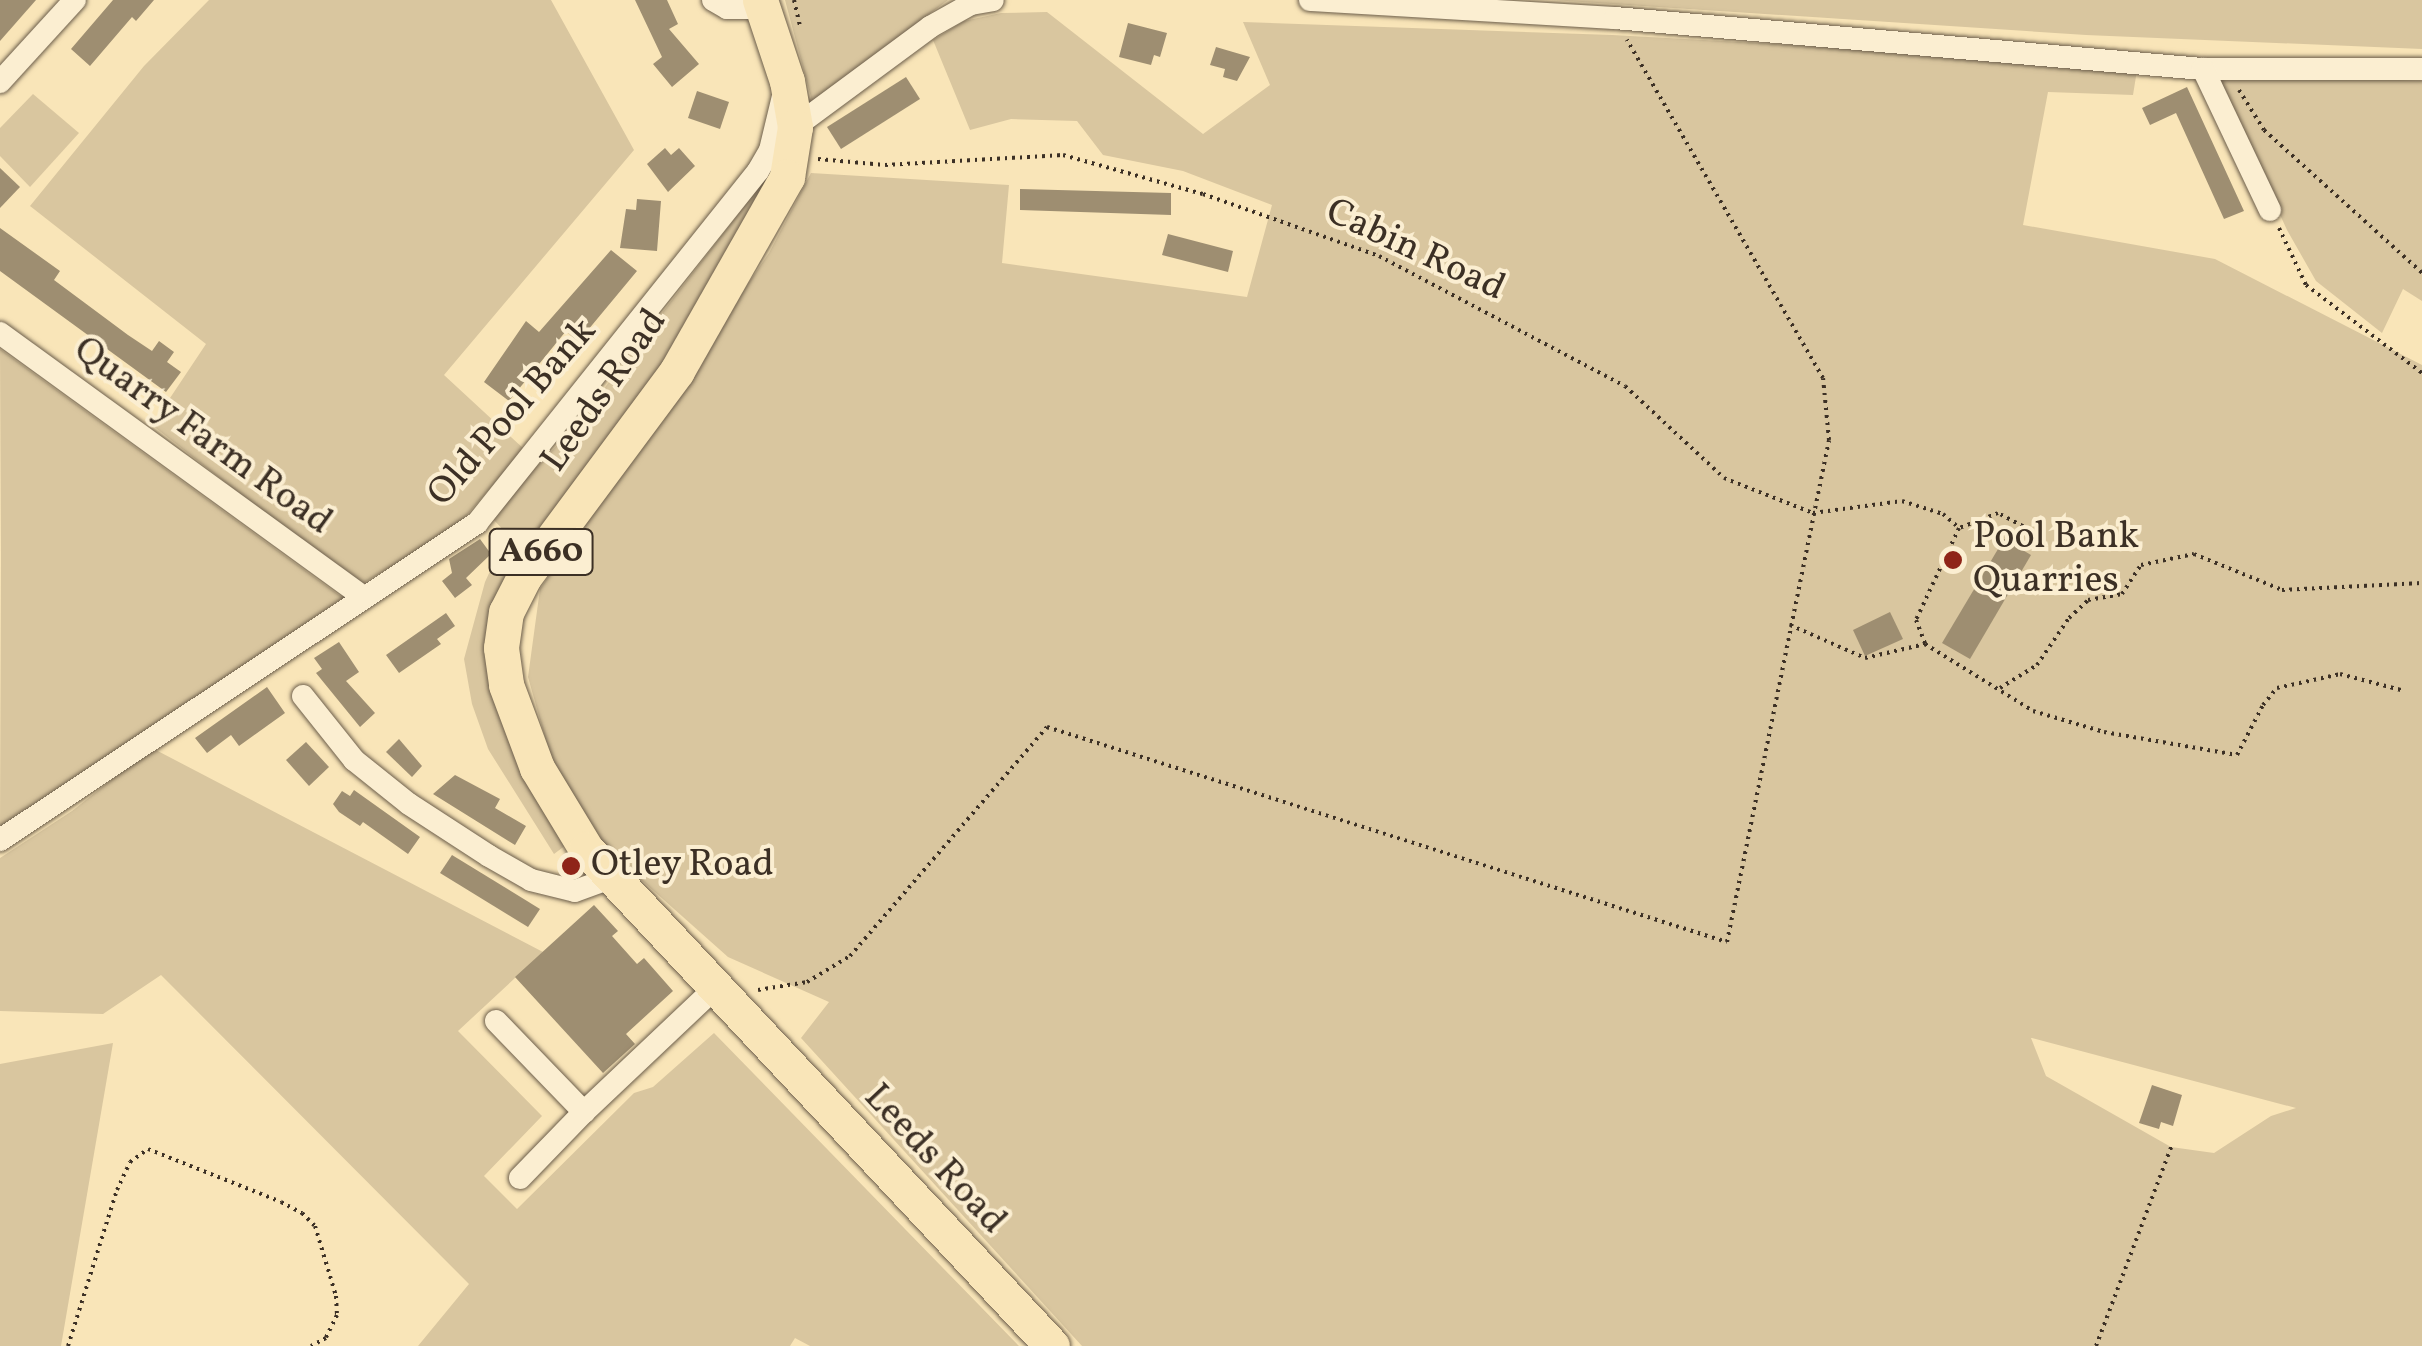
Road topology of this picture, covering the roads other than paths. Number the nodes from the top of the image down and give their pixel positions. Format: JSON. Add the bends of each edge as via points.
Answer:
{"nodes":[{"id":1,"x":75,"y":0,"type":"edge"},
{"id":2,"x":712,"y":0,"type":"edge"},
{"id":3,"x":994,"y":0,"type":"edge"},
{"id":4,"x":1310,"y":0,"type":"edge"},
{"id":5,"x":778,"y":2,"type":"edge"},
{"id":6,"x":2203,"y":69,"type":"junction"},
{"id":7,"x":2422,"y":69,"type":"edge"},
{"id":8,"x":0,"y":82,"type":"edge"},
{"id":9,"x":787,"y":82,"type":"junction"},
{"id":10,"x":794,"y":142,"type":"junction"},
{"id":11,"x":2270,"y":210,"type":"road end"},
{"id":12,"x":0,"y":333,"type":"edge"},
{"id":13,"x":364,"y":597,"type":"junction"},
{"id":14,"x":304,"y":696,"type":"dead end"},
{"id":15,"x":0,"y":840,"type":"edge"},
{"id":16,"x":610,"y":878,"type":"junction"},
{"id":17,"x":725,"y":999,"type":"junction"},
{"id":18,"x":496,"y":1022,"type":"dead end"},
{"id":19,"x":584,"y":1112,"type":"junction"},
{"id":20,"x":520,"y":1178,"type":"dead end"},
{"id":21,"x":1052,"y":1346,"type":"edge"}],
"edges":[{"from":1,"to":8,"type":"street"},
{"from":2,"to":5,"type":"street","via":[[727,8]]},
{"from":3,"to":10,"type":"street","via":[[930,27]]},
{"from":4,"to":6,"type":"street","via":[[1615,18]]},
{"from":5,"to":9,"type":"highway"},
{"from":6,"to":7,"type":"street"},
{"from":6,"to":11,"type":"street"},
{"from":9,"to":10,"type":"highway"},
{"from":9,"to":13,"type":"street","name":"Old Pool Bank","via":[[758,171],[477,522]]},
{"from":10,"to":16,"type":"highway","name":"Leeds Road","number":"A660","via":[[778,199],[677,371],[547,543],[506,612],[501,648],[520,728],[557,806]]},
{"from":12,"to":13,"type":"street","name":"Quarry Farm Road"},
{"from":13,"to":15,"type":"street","name":"Old Pool Bank"},
{"from":14,"to":16,"type":"street","via":[[354,760],[490,856],[531,880],[576,890]]},
{"from":16,"to":17,"type":"highway","name":"Leeds Road","number":"A660"},
{"from":17,"to":19,"type":"street"},
{"from":17,"to":21,"type":"highway","name":"Leeds Road","number":"A660"},
{"from":18,"to":19,"type":"street"},
{"from":19,"to":20,"type":"street"}]}
